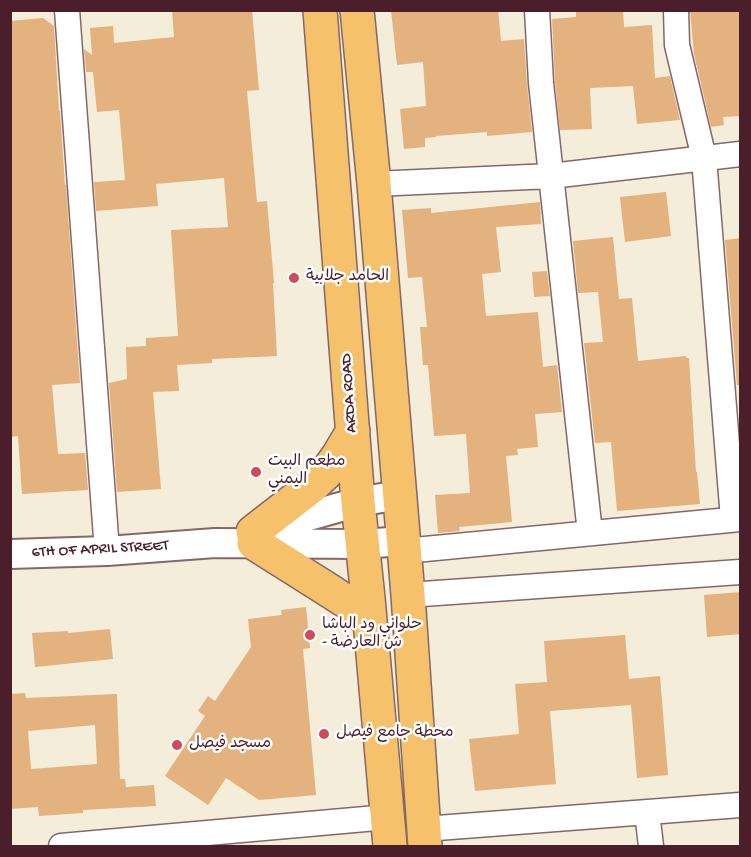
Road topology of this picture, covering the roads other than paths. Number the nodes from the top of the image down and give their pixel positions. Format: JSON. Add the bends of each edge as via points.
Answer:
{"nodes":[{"id":1,"x":67,"y":10,"type":"edge"},
{"id":2,"x":320,"y":10,"type":"edge"},
{"id":3,"x":357,"y":10,"type":"edge"},
{"id":4,"x":537,"y":10,"type":"edge"},
{"id":5,"x":676,"y":10,"type":"edge"},
{"id":6,"x":741,"y":154,"type":"edge"},
{"id":7,"x":704,"y":159,"type":"junction"},
{"id":8,"x":551,"y":176,"type":"junction"},
{"id":9,"x":374,"y":184,"type":"junction"},
{"id":10,"x":353,"y":431,"type":"junction"},
{"id":11,"x":399,"y":495,"type":"junction"},
{"id":12,"x":358,"y":502,"type":"junction"},
{"id":13,"x":737,"y":519,"type":"edge"},
{"id":14,"x":590,"y":533,"type":"junction"},
{"id":15,"x":253,"y":537,"type":"junction"},
{"id":16,"x":362,"y":544,"type":"junction"},
{"id":17,"x":404,"y":546,"type":"junction"},
{"id":18,"x":107,"y":551,"type":"junction"},
{"id":19,"x":10,"y":554,"type":"edge"},
{"id":20,"x":741,"y":572,"type":"edge"},
{"id":21,"x":408,"y":595,"type":"junction"},
{"id":22,"x":370,"y":622,"type":"junction"},
{"id":23,"x":741,"y":804,"type":"edge"},
{"id":24,"x":647,"y":812,"type":"junction"},
{"id":25,"x":389,"y":832,"type":"edge"},
{"id":26,"x":424,"y":838,"type":"edge"},
{"id":27,"x":92,"y":845,"type":"edge"},
{"id":28,"x":61,"y":846,"type":"edge"},
{"id":29,"x":651,"y":846,"type":"edge"}],
"edges":[{"from":1,"to":18,"type":"street"},
{"from":2,"to":10,"type":"main road","name":"ARDA ROAD"},
{"from":3,"to":9,"type":"main road"},
{"from":4,"to":8,"type":"street"},
{"from":5,"to":7,"type":"street","via":[[677,45]]},
{"from":6,"to":7,"type":"street"},
{"from":7,"to":8,"type":"street"},
{"from":7,"to":13,"type":"street"},
{"from":8,"to":9,"type":"street"},
{"from":8,"to":14,"type":"street"},
{"from":9,"to":11,"type":"main road"},
{"from":10,"to":12,"type":"main road","name":"ARDA ROAD"},
{"from":10,"to":15,"type":"main road","via":[[326,473]]},
{"from":11,"to":12,"type":"street"},
{"from":11,"to":17,"type":"main road"},
{"from":12,"to":15,"type":"street"},
{"from":12,"to":16,"type":"main road","name":"ARDA ROAD"},
{"from":13,"to":14,"type":"street"},
{"from":14,"to":17,"type":"street"},
{"from":15,"to":16,"type":"street","name":"6TH OF APRIL STREET"},
{"from":15,"to":18,"type":"street","name":"6TH OF APRIL STREET"},
{"from":15,"to":22,"type":"main road"},
{"from":16,"to":17,"type":"street","name":"6TH OF APRIL STREET"},
{"from":16,"to":22,"type":"main road","name":"ARDA ROAD"},
{"from":17,"to":21,"type":"main road"},
{"from":18,"to":19,"type":"street","name":"6TH OF APRIL STREET"},
{"from":20,"to":21,"type":"street"},
{"from":21,"to":26,"type":"main road"},
{"from":22,"to":25,"type":"main road","name":"ARDA ROAD"},
{"from":23,"to":24,"type":"street"},
{"from":24,"to":26,"type":"street"},
{"from":24,"to":29,"type":"street"},
{"from":25,"to":27,"type":"street"},
{"from":27,"to":28,"type":"street"}]}
